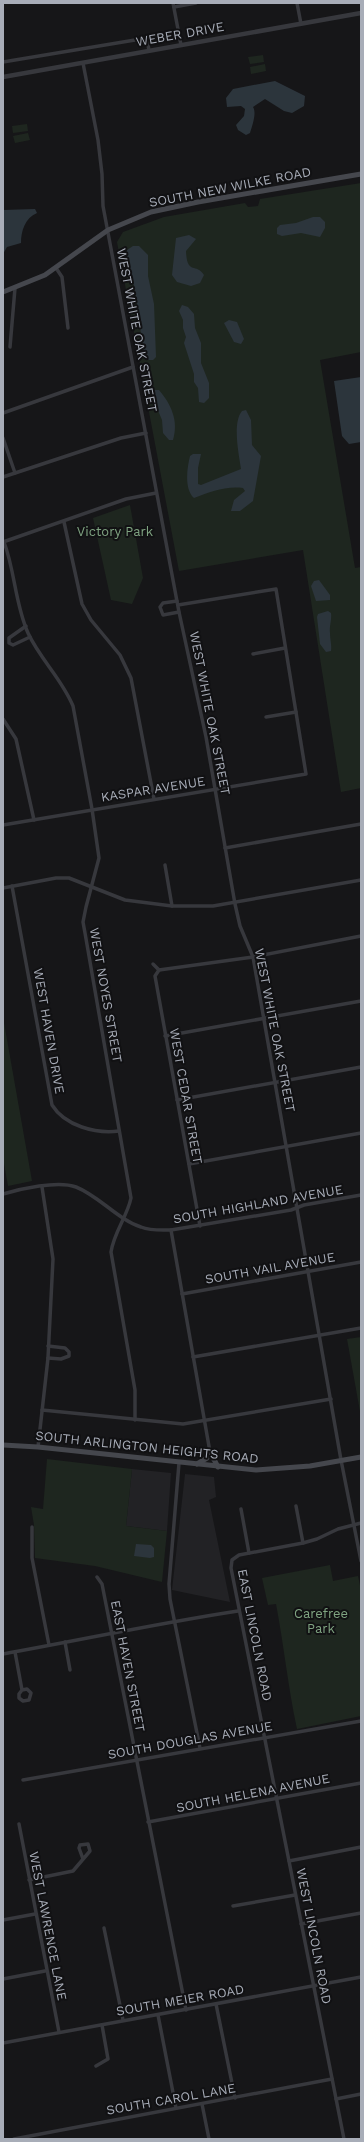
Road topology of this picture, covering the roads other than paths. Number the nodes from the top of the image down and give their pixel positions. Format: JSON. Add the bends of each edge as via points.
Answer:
{"nodes":[{"id":1,"x":196,"y":3,"type":"edge"},
{"id":2,"x":297,"y":3,"type":"edge"},
{"id":3,"x":173,"y":5,"type":"edge"},
{"id":4,"x":361,"y":13,"type":"edge"},
{"id":5,"x":301,"y":24,"type":"junction"},
{"id":6,"x":181,"y":45,"type":"junction"},
{"id":7,"x":149,"y":51,"type":"junction"},
{"id":8,"x":3,"y":62,"type":"edge"},
{"id":9,"x":83,"y":62,"type":"junction"},
{"id":10,"x":3,"y":77,"type":"edge"},
{"id":11,"x":361,"y":174,"type":"edge"},
{"id":12,"x":108,"y":230,"type":"junction"},
{"id":13,"x":56,"y":268,"type":"junction"},
{"id":14,"x":15,"y":288,"type":"junction"},
{"id":15,"x":3,"y":292,"type":"edge"},
{"id":16,"x":68,"y":328,"type":"dead end"},
{"id":17,"x":10,"y":347,"type":"dead end"},
{"id":18,"x":133,"y":367,"type":"junction"},
{"id":19,"x":3,"y":413,"type":"edge"},
{"id":20,"x":146,"y":434,"type":"junction"},
{"id":21,"x":3,"y":438,"type":"edge"},
{"id":22,"x":16,"y":473,"type":"junction"},
{"id":23,"x":3,"y":477,"type":"edge"},
{"id":24,"x":156,"y":493,"type":"junction"},
{"id":25,"x":64,"y":522,"type":"junction"},
{"id":26,"x":3,"y":542,"type":"edge"},
{"id":27,"x":177,"y":600,"type":"junction"},
{"id":28,"x":178,"y":606,"type":"junction"},
{"id":29,"x":179,"y":612,"type":"junction"},
{"id":30,"x":26,"y":626,"type":"junction"},
{"id":31,"x":30,"y":637,"type":"junction"},
{"id":32,"x":285,"y":648,"type":"junction"},
{"id":33,"x":253,"y":654,"type":"dead end"},
{"id":34,"x":296,"y":712,"type":"junction"},
{"id":35,"x":266,"y":717,"type":"dead end"},
{"id":36,"x":3,"y":719,"type":"edge"},
{"id":37,"x":215,"y":789,"type":"junction"},
{"id":38,"x":154,"y":799,"type":"junction"},
{"id":39,"x":92,"y":809,"type":"junction"},
{"id":40,"x":34,"y":820,"type":"junction"},
{"id":41,"x":361,"y":824,"type":"edge"},
{"id":42,"x":3,"y":825,"type":"edge"},
{"id":43,"x":225,"y":848,"type":"junction"},
{"id":44,"x":165,"y":865,"type":"dead end"},
{"id":45,"x":361,"y":880,"type":"edge"},
{"id":46,"x":12,"y":886,"type":"junction"},
{"id":47,"x":92,"y":887,"type":"junction"},
{"id":48,"x":3,"y":888,"type":"edge"},
{"id":49,"x":235,"y":904,"type":"junction"},
{"id":50,"x":172,"y":906,"type":"junction"},
{"id":51,"x":361,"y":936,"type":"edge"},
{"id":52,"x":253,"y":957,"type":"junction"},
{"id":53,"x":153,"y":964,"type":"dead end"},
{"id":54,"x":159,"y":970,"type":"junction"},
{"id":55,"x":361,"y":1001,"type":"edge"},
{"id":56,"x":264,"y":1019,"type":"junction"},
{"id":57,"x":165,"y":1036,"type":"junction"},
{"id":58,"x":361,"y":1067,"type":"edge"},
{"id":59,"x":275,"y":1084,"type":"junction"},
{"id":60,"x":177,"y":1100,"type":"junction"},
{"id":61,"x":119,"y":1131,"type":"junction"},
{"id":62,"x":361,"y":1133,"type":"edge"},
{"id":63,"x":286,"y":1147,"type":"junction"},
{"id":64,"x":189,"y":1164,"type":"junction"},
{"id":65,"x":42,"y":1187,"type":"junction"},
{"id":66,"x":3,"y":1194,"type":"edge"},
{"id":67,"x":361,"y":1195,"type":"edge"},
{"id":68,"x":297,"y":1207,"type":"junction"},
{"id":69,"x":123,"y":1218,"type":"junction"},
{"id":70,"x":200,"y":1226,"type":"junction"},
{"id":71,"x":171,"y":1230,"type":"junction"},
{"id":72,"x":361,"y":1262,"type":"edge"},
{"id":73,"x":308,"y":1272,"type":"junction"},
{"id":74,"x":182,"y":1294,"type":"junction"},
{"id":75,"x":361,"y":1328,"type":"edge"},
{"id":76,"x":320,"y":1336,"type":"junction"},
{"id":77,"x":48,"y":1346,"type":"junction"},
{"id":78,"x":193,"y":1357,"type":"junction"},
{"id":79,"x":48,"y":1358,"type":"junction"},
{"id":80,"x":331,"y":1399,"type":"junction"},
{"id":81,"x":42,"y":1410,"type":"junction"},
{"id":82,"x":135,"y":1420,"type":"junction"},
{"id":83,"x":205,"y":1421,"type":"junction"},
{"id":84,"x":3,"y":1445,"type":"edge"},
{"id":85,"x":38,"y":1447,"type":"junction"},
{"id":86,"x":210,"y":1452,"type":"junction"},
{"id":87,"x":361,"y":1457,"type":"edge"},
{"id":88,"x":341,"y":1460,"type":"junction"},
{"id":89,"x":179,"y":1463,"type":"junction"},
{"id":90,"x":196,"y":1465,"type":"junction"},
{"id":91,"x":218,"y":1467,"type":"junction"},
{"id":92,"x":296,"y":1506,"type":"dead end"},
{"id":93,"x":241,"y":1509,"type":"dead end"},
{"id":94,"x":361,"y":1523,"type":"edge"},
{"id":95,"x":354,"y":1525,"type":"junction"},
{"id":96,"x":32,"y":1527,"type":"dead end"},
{"id":97,"x":303,"y":1543,"type":"junction"},
{"id":98,"x":249,"y":1553,"type":"junction"},
{"id":99,"x":361,"y":1561,"type":"edge"},
{"id":100,"x":97,"y":1578,"type":"dead end"},
{"id":101,"x":238,"y":1611,"type":"junction"},
{"id":102,"x":173,"y":1621,"type":"junction"},
{"id":103,"x":111,"y":1635,"type":"junction"},
{"id":104,"x":65,"y":1642,"type":"junction"},
{"id":105,"x":48,"y":1645,"type":"junction"},
{"id":106,"x":15,"y":1652,"type":"junction"},
{"id":107,"x":3,"y":1654,"type":"edge"},
{"id":108,"x":70,"y":1670,"type":"dead end"},
{"id":109,"x":22,"y":1690,"type":"dead end"},
{"id":110,"x":361,"y":1720,"type":"edge"},
{"id":111,"x":264,"y":1737,"type":"junction"},
{"id":112,"x":200,"y":1748,"type":"junction"},
{"id":113,"x":135,"y":1759,"type":"junction"},
{"id":114,"x":23,"y":1780,"type":"dead end"},
{"id":115,"x":361,"y":1783,"type":"edge"},
{"id":116,"x":277,"y":1798,"type":"junction"},
{"id":117,"x":148,"y":1822,"type":"junction"},
{"id":118,"x":19,"y":1824,"type":"dead end"},
{"id":119,"x":361,"y":1847,"type":"edge"},
{"id":120,"x":83,"y":1859,"type":"dead end"},
{"id":121,"x":289,"y":1861,"type":"junction"},
{"id":122,"x":29,"y":1880,"type":"junction"},
{"id":123,"x":295,"y":1895,"type":"junction"},
{"id":124,"x":233,"y":1906,"type":"dead end"},
{"id":125,"x":361,"y":1912,"type":"edge"},
{"id":126,"x":35,"y":1914,"type":"junction"},
{"id":127,"x":3,"y":1920,"type":"edge"},
{"id":128,"x":301,"y":1924,"type":"junction"},
{"id":129,"x":104,"y":1928,"type":"dead end"},
{"id":130,"x":46,"y":1971,"type":"junction"},
{"id":131,"x":361,"y":1977,"type":"edge"},
{"id":132,"x":3,"y":1979,"type":"edge"},
{"id":133,"x":314,"y":1986,"type":"junction"},
{"id":134,"x":216,"y":2004,"type":"junction"},
{"id":135,"x":186,"y":2010,"type":"junction"},
{"id":136,"x":158,"y":2015,"type":"junction"},
{"id":137,"x":123,"y":2020,"type":"junction"},
{"id":138,"x":102,"y":2024,"type":"junction"},
{"id":139,"x":58,"y":2032,"type":"junction"},
{"id":140,"x":3,"y":2043,"type":"edge"},
{"id":141,"x":96,"y":2066,"type":"dead end"},
{"id":142,"x":332,"y":2080,"type":"junction"},
{"id":143,"x":361,"y":2094,"type":"edge"},
{"id":144,"x":234,"y":2098,"type":"junction"},
{"id":145,"x":336,"y":2099,"type":"junction"},
{"id":146,"x":202,"y":2104,"type":"junction"},
{"id":147,"x":176,"y":2108,"type":"junction"},
{"id":148,"x":46,"y":2133,"type":"junction"},
{"id":149,"x":14,"y":2139,"type":"edge"},
{"id":150,"x":47,"y":2139,"type":"edge"},
{"id":151,"x":209,"y":2139,"type":"edge"},
{"id":152,"x":344,"y":2139,"type":"edge"}],
"edges":[{"from":1,"to":3,"type":"street"},
{"from":2,"to":5,"type":"street"},
{"from":3,"to":6,"type":"street"},
{"from":4,"to":5,"type":"street","name":"WEBER DRIVE"},
{"from":5,"to":6,"type":"street","name":"WEBER DRIVE"},
{"from":6,"to":7,"type":"street","name":"WEBER DRIVE"},
{"from":7,"to":8,"type":"street","via":[[146,38]]},
{"from":7,"to":9,"type":"street","name":"WEBER DRIVE"},
{"from":9,"to":10,"type":"street","name":"WEBER DRIVE"},
{"from":9,"to":12,"type":"street","name":"WEST WHITE OAK STREET","via":[[98,140],[103,206]]},
{"from":11,"to":12,"type":"main road","name":"SOUTH NEW WILKE ROAD","via":[[166,208]]},
{"from":12,"to":13,"type":"main road","name":"SOUTH NEW WILKE ROAD"},
{"from":12,"to":18,"type":"street","name":"WEST WHITE OAK STREET"},
{"from":13,"to":14,"type":"main road","name":"SOUTH NEW WILKE ROAD"},
{"from":13,"to":16,"type":"street","via":[[62,277]]},
{"from":14,"to":15,"type":"main road","name":"SOUTH NEW WILKE ROAD"},
{"from":14,"to":17,"type":"street"},
{"from":18,"to":19,"type":"street"},
{"from":18,"to":20,"type":"street","name":"WEST WHITE OAK STREET"},
{"from":20,"to":22,"type":"street","via":[[121,438]]},
{"from":20,"to":24,"type":"street","name":"WEST WHITE OAK STREET"},
{"from":21,"to":22,"type":"street"},
{"from":22,"to":23,"type":"street"},
{"from":24,"to":25,"type":"street","via":[[126,500]]},
{"from":24,"to":27,"type":"street","name":"WEST WHITE OAK STREET"},
{"from":25,"to":26,"type":"street"},
{"from":25,"to":38,"type":"street","via":[[82,604],[91,620],[120,655],[131,678]]},
{"from":26,"to":30,"type":"street","name":"WEST NOYES STREET","via":[[10,559]]},
{"from":27,"to":28,"type":"street","name":"WEST WHITE OAK STREET"},
{"from":27,"to":29,"type":"street","via":[[163,603],[160,612],[163,615]]},
{"from":28,"to":29,"type":"street","name":"WEST WHITE OAK STREET"},
{"from":28,"to":32,"type":"street","via":[[276,589]]},
{"from":29,"to":37,"type":"street","name":"WEST WHITE OAK STREET"},
{"from":30,"to":31,"type":"street","name":"WEST NOYES STREET"},
{"from":30,"to":31,"type":"street","via":[[12,635],[9,643],[13,645]]},
{"from":31,"to":39,"type":"street","name":"WEST NOYES STREET","via":[[66,690],[73,706]]},
{"from":32,"to":33,"type":"street"},
{"from":32,"to":34,"type":"street"},
{"from":34,"to":35,"type":"street"},
{"from":34,"to":37,"type":"street","name":"KASPAR AVENUE","via":[[306,774]]},
{"from":36,"to":40,"type":"street","via":[[16,739]]},
{"from":37,"to":38,"type":"street","name":"KASPAR AVENUE"},
{"from":37,"to":43,"type":"street","name":"WEST WHITE OAK STREET"},
{"from":38,"to":39,"type":"street","name":"KASPAR AVENUE"},
{"from":39,"to":40,"type":"street","name":"KASPAR AVENUE"},
{"from":39,"to":47,"type":"street","name":"WEST NOYES STREET","via":[[99,858]]},
{"from":40,"to":42,"type":"street","name":"KASPAR AVENUE"},
{"from":41,"to":43,"type":"street"},
{"from":43,"to":49,"type":"street","name":"WEST WHITE OAK STREET"},
{"from":44,"to":50,"type":"street"},
{"from":45,"to":49,"type":"street"},
{"from":46,"to":47,"type":"street","via":[[63,878]]},
{"from":46,"to":48,"type":"street"},
{"from":46,"to":61,"type":"street","name":"WEST HAVEN DRIVE","via":[[52,1105],[65,1120],[108,1133]]},
{"from":47,"to":50,"type":"street","via":[[125,900]]},
{"from":47,"to":61,"type":"street","name":"WEST NOYES STREET","via":[[83,922]]},
{"from":49,"to":50,"type":"street"},
{"from":49,"to":52,"type":"street","name":"WEST WHITE OAK STREET","via":[[240,926]]},
{"from":51,"to":52,"type":"street"},
{"from":52,"to":54,"type":"street"},
{"from":52,"to":56,"type":"street","name":"WEST WHITE OAK STREET"},
{"from":53,"to":54,"type":"street"},
{"from":54,"to":57,"type":"street","name":"WEST CEDAR STREET","via":[[155,976]]},
{"from":55,"to":56,"type":"street"},
{"from":56,"to":57,"type":"street"},
{"from":56,"to":59,"type":"street","name":"WEST WHITE OAK STREET"},
{"from":57,"to":60,"type":"street","name":"WEST CEDAR STREET"},
{"from":58,"to":59,"type":"street"},
{"from":59,"to":60,"type":"street"},
{"from":59,"to":63,"type":"street","name":"WEST WHITE OAK STREET"},
{"from":60,"to":64,"type":"street","name":"WEST CEDAR STREET"},
{"from":61,"to":69,"type":"street","name":"WEST NOYES STREET","via":[[132,1198]]},
{"from":62,"to":63,"type":"street"},
{"from":63,"to":64,"type":"street"},
{"from":63,"to":68,"type":"street","name":"WEST WHITE OAK STREET"},
{"from":64,"to":70,"type":"street","name":"WEST CEDAR STREET"},
{"from":65,"to":66,"type":"street","name":"SOUTH HIGHLAND AVENUE"},
{"from":65,"to":69,"type":"street","name":"SOUTH HIGHLAND AVENUE","via":[[64,1184],[75,1187]]},
{"from":65,"to":77,"type":"street","via":[[53,1259]]},
{"from":67,"to":68,"type":"street","name":"SOUTH HIGHLAND AVENUE"},
{"from":68,"to":70,"type":"street","name":"SOUTH HIGHLAND AVENUE"},
{"from":68,"to":73,"type":"street","name":"WEST WHITE OAK STREET"},
{"from":69,"to":71,"type":"street","name":"SOUTH HIGHLAND AVENUE","via":[[146,1229]]},
{"from":69,"to":82,"type":"street","name":"WEST NOYES STREET","via":[[112,1240],[111,1252],[135,1390]]},
{"from":70,"to":71,"type":"street","name":"SOUTH HIGHLAND AVENUE"},
{"from":71,"to":74,"type":"street"},
{"from":72,"to":73,"type":"street","name":"SOUTH VAIL AVENUE"},
{"from":73,"to":74,"type":"street","name":"SOUTH VAIL AVENUE"},
{"from":73,"to":76,"type":"street","name":"WEST WHITE OAK STREET"},
{"from":74,"to":78,"type":"street"},
{"from":75,"to":76,"type":"street"},
{"from":76,"to":78,"type":"street"},
{"from":76,"to":80,"type":"street","name":"WEST WHITE OAK STREET"},
{"from":77,"to":79,"type":"street"},
{"from":77,"to":79,"type":"street","via":[[65,1348],[69,1352],[69,1356],[61,1359]]},
{"from":78,"to":83,"type":"street"},
{"from":79,"to":81,"type":"street"},
{"from":80,"to":83,"type":"street"},
{"from":80,"to":88,"type":"street","name":"WEST WHITE OAK STREET"},
{"from":81,"to":82,"type":"street"},
{"from":81,"to":85,"type":"street"},
{"from":82,"to":83,"type":"street","via":[[175,1424]]},
{"from":83,"to":86,"type":"street"},
{"from":84,"to":85,"type":"main road","name":"SOUTH ARLINGTON HEIGHTS ROAD"},
{"from":85,"to":89,"type":"main road","name":"SOUTH ARLINGTON HEIGHTS ROAD"},
{"from":86,"to":90,"type":"main road","via":[[207,1458]]},
{"from":86,"to":91,"type":"main road"},
{"from":87,"to":88,"type":"main road","name":"SOUTH ARLINGTON HEIGHTS ROAD"},
{"from":88,"to":91,"type":"main road","name":"SOUTH ARLINGTON HEIGHTS ROAD","via":[[310,1466],[256,1470]]},
{"from":88,"to":95,"type":"street","name":"WEST WHITE OAK STREET"},
{"from":89,"to":90,"type":"main road","name":"SOUTH ARLINGTON HEIGHTS ROAD"},
{"from":89,"to":102,"type":"street","via":[[169,1584]]},
{"from":90,"to":91,"type":"main road","name":"SOUTH ARLINGTON HEIGHTS ROAD"},
{"from":92,"to":97,"type":"street"},
{"from":93,"to":98,"type":"street"},
{"from":94,"to":95,"type":"street"},
{"from":95,"to":97,"type":"street"},
{"from":95,"to":99,"type":"street","name":"WEST WHITE OAK STREET"},
{"from":96,"to":105,"type":"street","via":[[32,1558]]},
{"from":97,"to":98,"type":"street"},
{"from":98,"to":101,"type":"street","name":"EAST LINCOLN ROAD","via":[[232,1560]]},
{"from":100,"to":103,"type":"street","name":"EAST HAVEN STREET","via":[[102,1584]]},
{"from":101,"to":102,"type":"street"},
{"from":101,"to":111,"type":"street","name":"EAST LINCOLN ROAD"},
{"from":102,"to":103,"type":"street"},
{"from":102,"to":112,"type":"street"},
{"from":103,"to":104,"type":"street"},
{"from":103,"to":113,"type":"street","name":"EAST HAVEN STREET"},
{"from":104,"to":105,"type":"street"},
{"from":104,"to":108,"type":"street"},
{"from":105,"to":106,"type":"street"},
{"from":106,"to":107,"type":"street"},
{"from":106,"to":109,"type":"street"},
{"from":110,"to":111,"type":"street","name":"SOUTH DOUGLAS AVENUE"},
{"from":111,"to":112,"type":"street","name":"SOUTH DOUGLAS AVENUE"},
{"from":111,"to":116,"type":"street","name":"WEST LINCOLN ROAD"},
{"from":112,"to":113,"type":"street","name":"SOUTH DOUGLAS AVENUE"},
{"from":113,"to":114,"type":"street","name":"SOUTH DOUGLAS AVENUE"},
{"from":113,"to":117,"type":"street","name":"EAST HAVEN STREET"},
{"from":115,"to":116,"type":"street","name":"SOUTH HELENA AVENUE"},
{"from":116,"to":117,"type":"street","name":"SOUTH HELENA AVENUE"},
{"from":116,"to":121,"type":"street","name":"WEST LINCOLN ROAD"},
{"from":117,"to":135,"type":"street","name":"EAST HAVEN STREET"},
{"from":118,"to":122,"type":"street","name":"WEST LAWRENCE LANE"},
{"from":119,"to":121,"type":"street"},
{"from":120,"to":122,"type":"street","via":[[72,1871]]},
{"from":121,"to":123,"type":"street","name":"WEST LINCOLN ROAD"},
{"from":122,"to":126,"type":"street","name":"WEST LAWRENCE LANE"},
{"from":123,"to":124,"type":"street"},
{"from":123,"to":128,"type":"street","name":"WEST LINCOLN ROAD"},
{"from":125,"to":128,"type":"street"},
{"from":126,"to":127,"type":"street"},
{"from":126,"to":130,"type":"street","name":"WEST LAWRENCE LANE"},
{"from":128,"to":133,"type":"street","name":"WEST LINCOLN ROAD"},
{"from":129,"to":137,"type":"street"},
{"from":130,"to":132,"type":"street"},
{"from":130,"to":139,"type":"street","name":"WEST LAWRENCE LANE"},
{"from":131,"to":133,"type":"street","name":"SOUTH MEIER ROAD"},
{"from":133,"to":134,"type":"street","name":"SOUTH MEIER ROAD"},
{"from":133,"to":142,"type":"street","name":"WEST LINCOLN ROAD"},
{"from":134,"to":135,"type":"street","name":"SOUTH MEIER ROAD"},
{"from":134,"to":144,"type":"street"},
{"from":135,"to":136,"type":"street","name":"SOUTH MEIER ROAD"},
{"from":136,"to":137,"type":"street","name":"SOUTH MEIER ROAD"},
{"from":136,"to":147,"type":"street"},
{"from":137,"to":138,"type":"street","name":"SOUTH MEIER ROAD"},
{"from":138,"to":139,"type":"street","name":"SOUTH MEIER ROAD"},
{"from":138,"to":141,"type":"street","via":[[108,2059]]},
{"from":139,"to":140,"type":"street","name":"SOUTH MEIER ROAD"},
{"from":142,"to":144,"type":"street","name":"SOUTH CAROL LANE"},
{"from":142,"to":145,"type":"street","name":"WEST LINCOLN ROAD"},
{"from":143,"to":145,"type":"street"},
{"from":144,"to":146,"type":"street","name":"SOUTH CAROL LANE"},
{"from":145,"to":152,"type":"street","name":"WEST LINCOLN ROAD"},
{"from":146,"to":147,"type":"street","name":"SOUTH CAROL LANE"},
{"from":146,"to":151,"type":"street"},
{"from":147,"to":148,"type":"street","name":"SOUTH CAROL LANE"},
{"from":148,"to":149,"type":"street","name":"SOUTH CAROL LANE"},
{"from":148,"to":150,"type":"street"}]}
